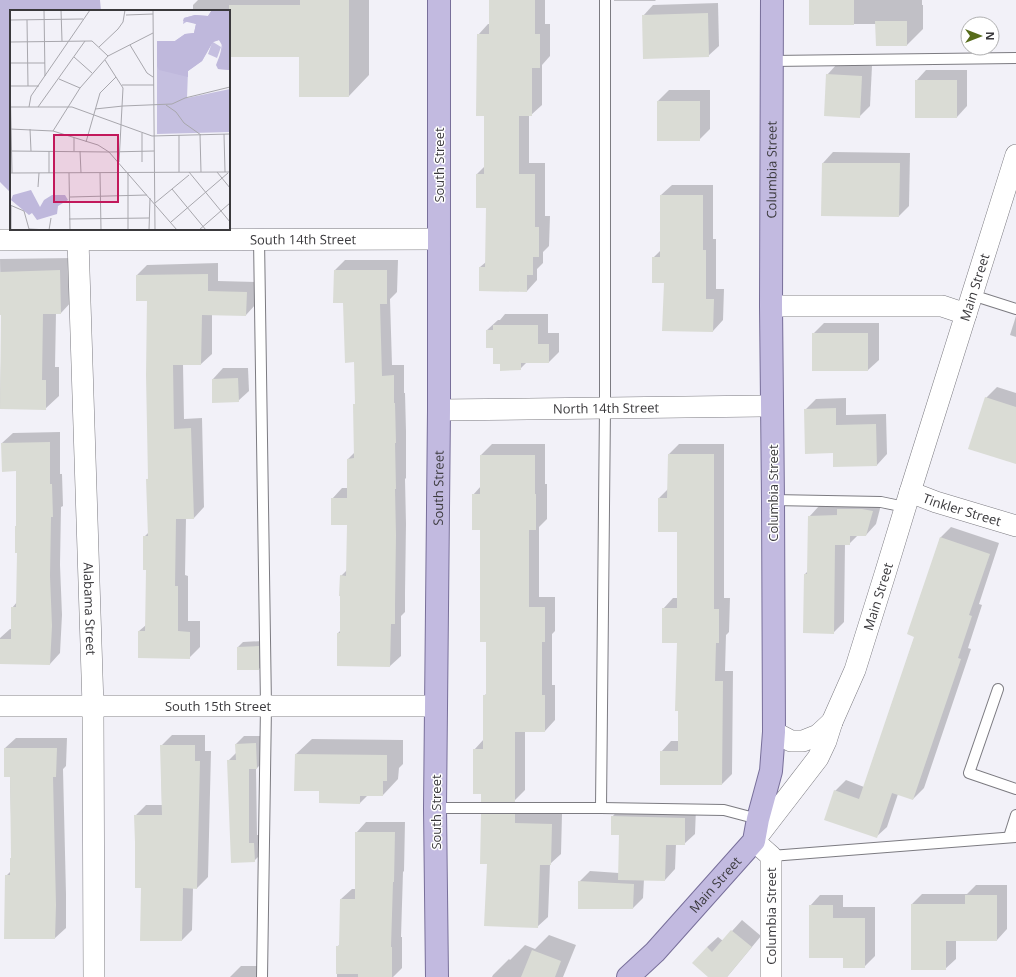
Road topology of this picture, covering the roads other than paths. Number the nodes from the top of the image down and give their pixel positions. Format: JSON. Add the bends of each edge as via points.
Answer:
{"nodes":[{"id":1,"x":439,"y":0,"type":"edge"},
{"id":2,"x":605,"y":0,"type":"edge"},
{"id":3,"x":772,"y":0,"type":"edge"},
{"id":4,"x":1016,"y":58,"type":"edge"},
{"id":5,"x":772,"y":61,"type":"junction"},
{"id":6,"x":1016,"y":155,"type":"edge"},
{"id":7,"x":259,"y":239,"type":"junction"},
{"id":8,"x":439,"y":239,"type":"junction"},
{"id":9,"x":0,"y":240,"type":"edge"},
{"id":10,"x":78,"y":240,"type":"junction"},
{"id":11,"x":969,"y":304,"type":"junction"},
{"id":12,"x":771,"y":306,"type":"junction"},
{"id":13,"x":1016,"y":309,"type":"edge"},
{"id":14,"x":772,"y":406,"type":"junction"},
{"id":15,"x":605,"y":408,"type":"junction"},
{"id":16,"x":439,"y":410,"type":"junction"},
{"id":17,"x":907,"y":499,"type":"junction"},
{"id":18,"x":773,"y":500,"type":"junction"},
{"id":19,"x":1016,"y":526,"type":"edge"},
{"id":20,"x":998,"y":689,"type":"dead end"},
{"id":21,"x":0,"y":706,"type":"edge"},
{"id":22,"x":93,"y":706,"type":"junction"},
{"id":23,"x":266,"y":706,"type":"junction"},
{"id":24,"x":436,"y":706,"type":"junction"},
{"id":25,"x":832,"y":722,"type":"junction"},
{"id":26,"x":774,"y":732,"type":"junction"},
{"id":27,"x":1016,"y":789,"type":"edge"},
{"id":28,"x":435,"y":808,"type":"junction"},
{"id":29,"x":600,"y":808,"type":"junction"},
{"id":30,"x":1016,"y":815,"type":"edge"},
{"id":31,"x":758,"y":819,"type":"junction"},
{"id":32,"x":1012,"y":837,"type":"edge"},
{"id":33,"x":754,"y":841,"type":"junction"},
{"id":34,"x":771,"y":856,"type":"junction"},
{"id":35,"x":94,"y":977,"type":"edge"},
{"id":36,"x":262,"y":977,"type":"edge"},
{"id":37,"x":437,"y":977,"type":"edge"},
{"id":38,"x":628,"y":977,"type":"edge"},
{"id":39,"x":771,"y":977,"type":"edge"}],
"edges":[{"from":1,"to":8,"type":"main road","name":"South Street"},
{"from":2,"to":15,"type":"lane"},
{"from":3,"to":5,"type":"main road","name":"Columbia Street"},
{"from":4,"to":5,"type":"lane"},
{"from":5,"to":12,"type":"main road","name":"Columbia Street"},
{"from":6,"to":11,"type":"street","name":"Main Street"},
{"from":7,"to":8,"type":"street","name":"South 14th Street"},
{"from":7,"to":10,"type":"street","name":"South 14th Street"},
{"from":7,"to":23,"type":"lane"},
{"from":8,"to":16,"type":"main road","name":"South Street"},
{"from":9,"to":10,"type":"street","name":"South 14th Street"},
{"from":10,"to":22,"type":"street","name":"Alabama Street"},
{"from":11,"to":12,"type":"street"},
{"from":11,"to":13,"type":"lane"},
{"from":11,"to":17,"type":"street","name":"Main Street"},
{"from":12,"to":14,"type":"main road","name":"Columbia Street"},
{"from":14,"to":15,"type":"street","name":"North 14th Street"},
{"from":14,"to":18,"type":"main road","name":"Columbia Street"},
{"from":15,"to":16,"type":"street","name":"North 14th Street"},
{"from":15,"to":29,"type":"lane"},
{"from":16,"to":24,"type":"main road","name":"South Street"},
{"from":17,"to":18,"type":"lane","via":[[881,502]]},
{"from":17,"to":19,"type":"street","name":"Tinkler Street","via":[[936,502]]},
{"from":17,"to":25,"type":"street","name":"Main Street","via":[[856,670]]},
{"from":18,"to":26,"type":"main road","name":"Columbia Street"},
{"from":20,"to":27,"type":"lane","via":[[969,773]]},
{"from":21,"to":22,"type":"street","name":"South 15th Street"},
{"from":22,"to":23,"type":"street","name":"South 15th Street"},
{"from":22,"to":35,"type":"street","name":"Alabama Street"},
{"from":23,"to":24,"type":"street","name":"South 15th Street"},
{"from":23,"to":36,"type":"lane"},
{"from":24,"to":28,"type":"main road","name":"South Street"},
{"from":25,"to":26,"type":"street","via":[[818,735],[803,741],[791,741]]},
{"from":25,"to":33,"type":"street","name":"Main Street","via":[[818,758]]},
{"from":26,"to":31,"type":"main road","name":"Columbia Street","via":[[771,772]]},
{"from":28,"to":29,"type":"lane"},
{"from":28,"to":37,"type":"main road","name":"South Street"},
{"from":29,"to":31,"type":"lane","via":[[724,810]]},
{"from":30,"to":32,"type":"lane"},
{"from":31,"to":33,"type":"main road","name":"Columbia Street"},
{"from":32,"to":34,"type":"lane"},
{"from":33,"to":34,"type":"street","name":"Columbia Street"},
{"from":33,"to":38,"type":"main road","name":"Main Street","via":[[655,952]]},
{"from":34,"to":39,"type":"street","name":"Columbia Street"}]}
